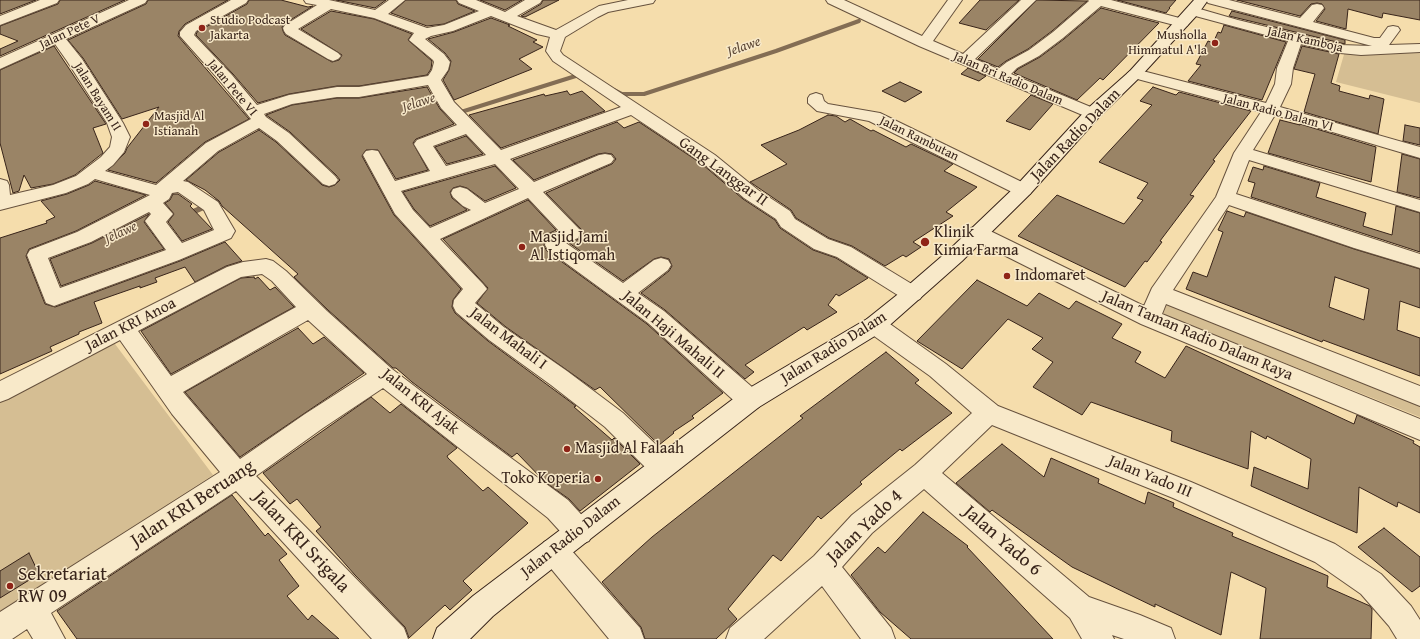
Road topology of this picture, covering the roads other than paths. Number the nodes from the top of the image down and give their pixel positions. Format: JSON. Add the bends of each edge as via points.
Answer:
{"nodes":[{"id":1,"x":52,"y":0,"type":"edge"},
{"id":2,"x":140,"y":0,"type":"edge"},
{"id":3,"x":241,"y":0,"type":"edge"},
{"id":4,"x":311,"y":0,"type":"edge"},
{"id":5,"x":398,"y":0,"type":"edge"},
{"id":6,"x":464,"y":0,"type":"edge"},
{"id":7,"x":535,"y":0,"type":"edge"},
{"id":8,"x":648,"y":0,"type":"edge"},
{"id":9,"x":833,"y":0,"type":"edge"},
{"id":10,"x":955,"y":0,"type":"edge"},
{"id":11,"x":1029,"y":0,"type":"edge"},
{"id":12,"x":1096,"y":0,"type":"edge"},
{"id":13,"x":1213,"y":0,"type":"edge"},
{"id":14,"x":329,"y":4,"type":"junction"},
{"id":15,"x":1317,"y":8,"type":"dead end"},
{"id":16,"x":491,"y":11,"type":"junction"},
{"id":17,"x":1192,"y":11,"type":"edge"},
{"id":18,"x":378,"y":15,"type":"junction"},
{"id":19,"x":506,"y":17,"type":"junction"},
{"id":20,"x":0,"y":22,"type":"edge"},
{"id":21,"x":1303,"y":24,"type":"junction"},
{"id":22,"x":1393,"y":30,"type":"dead end"},
{"id":23,"x":426,"y":33,"type":"junction"},
{"id":24,"x":558,"y":35,"type":"junction"},
{"id":25,"x":58,"y":38,"type":"junction"},
{"id":26,"x":1296,"y":39,"type":"junction"},
{"id":27,"x":924,"y":43,"type":"junction"},
{"id":28,"x":1420,"y":48,"type":"edge"},
{"id":29,"x":333,"y":56,"type":"dead end"},
{"id":30,"x":965,"y":61,"type":"junction"},
{"id":31,"x":0,"y":64,"type":"edge"},
{"id":32,"x":1135,"y":74,"type":"junction"},
{"id":33,"x":1001,"y":75,"type":"junction"},
{"id":34,"x":433,"y":80,"type":"junction"},
{"id":35,"x":816,"y":98,"type":"dead end"},
{"id":36,"x":634,"y":108,"type":"junction"},
{"id":37,"x":1271,"y":109,"type":"junction"},
{"id":38,"x":1092,"y":114,"type":"junction"},
{"id":39,"x":257,"y":117,"type":"junction"},
{"id":40,"x":468,"y":127,"type":"junction"},
{"id":41,"x":1244,"y":153,"type":"junction"},
{"id":42,"x":1420,"y":153,"type":"edge"},
{"id":43,"x":372,"y":155,"type":"dead end"},
{"id":44,"x":498,"y":157,"type":"junction"},
{"id":45,"x":605,"y":159,"type":"dead end"},
{"id":46,"x":93,"y":173,"type":"junction"},
{"id":47,"x":441,"y":173,"type":"junction"},
{"id":48,"x":329,"y":180,"type":"dead end"},
{"id":49,"x":164,"y":188,"type":"junction"},
{"id":50,"x":390,"y":188,"type":"junction"},
{"id":51,"x":531,"y":190,"type":"junction"},
{"id":52,"x":1023,"y":190,"type":"junction"},
{"id":53,"x":460,"y":193,"type":"dead end"},
{"id":54,"x":1225,"y":197,"type":"junction"},
{"id":55,"x":1,"y":198,"type":"edge"},
{"id":56,"x":151,"y":203,"type":"junction"},
{"id":57,"x":1420,"y":206,"type":"edge"},
{"id":58,"x":482,"y":212,"type":"junction"},
{"id":59,"x":977,"y":233,"type":"junction"},
{"id":60,"x":428,"y":237,"type":"junction"},
{"id":61,"x":178,"y":252,"type":"junction"},
{"id":62,"x":1420,"y":262,"type":"edge"},
{"id":63,"x":661,"y":265,"type":"dead end"},
{"id":64,"x":266,"y":266,"type":"joint"},
{"id":65,"x":1160,"y":292,"type":"junction"},
{"id":66,"x":623,"y":293,"type":"junction"},
{"id":67,"x":912,"y":294,"type":"junction"},
{"id":68,"x":311,"y":308,"type":"junction"},
{"id":69,"x":1150,"y":318,"type":"junction"},
{"id":70,"x":874,"y":326,"type":"junction"},
{"id":71,"x":124,"y":329,"type":"junction"},
{"id":72,"x":384,"y":375,"type":"junction"},
{"id":73,"x":168,"y":390,"type":"junction"},
{"id":74,"x":0,"y":392,"type":"edge"},
{"id":75,"x":1420,"y":396,"type":"edge"},
{"id":76,"x":750,"y":400,"type":"junction"},
{"id":77,"x":989,"y":413,"type":"junction"},
{"id":78,"x":1420,"y":430,"type":"edge"},
{"id":79,"x":662,"y":467,"type":"junction"},
{"id":80,"x":924,"y":473,"type":"junction"},
{"id":81,"x":238,"y":475,"type":"junction"},
{"id":82,"x":579,"y":532,"type":"junction"},
{"id":83,"x":554,"y":551,"type":"junction"},
{"id":84,"x":824,"y":566,"type":"junction"},
{"id":85,"x":1080,"y":608,"type":"junction"},
{"id":86,"x":32,"y":609,"type":"junction"},
{"id":87,"x":0,"y":629,"type":"edge"},
{"id":88,"x":50,"y":639,"type":"edge"},
{"id":89,"x":393,"y":639,"type":"edge"},
{"id":90,"x":448,"y":639,"type":"edge"},
{"id":91,"x":629,"y":639,"type":"edge"},
{"id":92,"x":741,"y":639,"type":"edge"},
{"id":93,"x":880,"y":639,"type":"edge"},
{"id":94,"x":1099,"y":639,"type":"edge"},
{"id":95,"x":1160,"y":639,"type":"edge"},
{"id":96,"x":1415,"y":639,"type":"edge"}],
"edges":[{"from":1,"to":20,"type":"street"},
{"from":2,"to":25,"type":"street","name":"Jalan Pete V"},
{"from":3,"to":39,"type":"street","name":"Jalan Pete VI","via":[[191,28],[187,36],[226,78]]},
{"from":4,"to":14,"type":"street"},
{"from":5,"to":18,"type":"street"},
{"from":6,"to":16,"type":"street"},
{"from":7,"to":19,"type":"street"},
{"from":8,"to":24,"type":"street","via":[[604,9]]},
{"from":9,"to":27,"type":"street","name":"Jalan Bri Radio Dalam"},
{"from":10,"to":27,"type":"street"},
{"from":11,"to":30,"type":"street"},
{"from":12,"to":17,"type":"street","name":"Jalan Kamboja"},
{"from":12,"to":33,"type":"street","via":[[1046,44]]},
{"from":13,"to":21,"type":"street"},
{"from":14,"to":18,"type":"street"},
{"from":14,"to":29,"type":"street","via":[[290,28]]},
{"from":15,"to":21,"type":"street"},
{"from":16,"to":19,"type":"street"},
{"from":16,"to":23,"type":"street","via":[[448,28]]},
{"from":17,"to":26,"type":"street","name":"Jalan Kamboja"},
{"from":17,"to":32,"type":"street","name":"Jalan Radio Dalam"},
{"from":18,"to":23,"type":"street"},
{"from":19,"to":24,"type":"street"},
{"from":21,"to":22,"type":"street","via":[[1381,43],[1386,41]]},
{"from":23,"to":34,"type":"street","via":[[416,38],[442,62]]},
{"from":24,"to":36,"type":"street","name":"Gang Langgar II","via":[[554,54]]},
{"from":25,"to":31,"type":"street","name":"Jalan Pete V"},
{"from":25,"to":46,"type":"street","name":"Jalan Bayam II","via":[[116,123],[121,137],[118,148]]},
{"from":26,"to":28,"type":"street","name":"Jalan Kamboja","via":[[1361,51]]},
{"from":26,"to":37,"type":"street","via":[[1285,68],[1283,84]]},
{"from":27,"to":30,"type":"street","name":"Jalan Bri Radio Dalam"},
{"from":30,"to":33,"type":"street","name":"Jalan Bri Radio Dalam"},
{"from":32,"to":37,"type":"street","name":"Jalan Radio Dalam VI"},
{"from":32,"to":38,"type":"street","name":"Jalan Radio Dalam"},
{"from":33,"to":38,"type":"street","name":"Jalan Bri Radio Dalam"},
{"from":34,"to":39,"type":"street","via":[[289,100]]},
{"from":34,"to":40,"type":"street","via":[[448,107]]},
{"from":35,"to":52,"type":"street","name":"Jalan Rambutan","via":[[816,103],[823,108],[874,117]]},
{"from":36,"to":44,"type":"street"},
{"from":36,"to":67,"type":"street","name":"Gang Langgar II","via":[[709,159],[751,194],[783,215],[788,223],[821,244],[844,252]]},
{"from":37,"to":41,"type":"street"},
{"from":37,"to":42,"type":"street","name":"Jalan Radio Dalam VI"},
{"from":38,"to":52,"type":"street","name":"Jalan Radio Dalam"},
{"from":39,"to":48,"type":"street","name":"Jalan Pete VI","via":[[283,137]]},
{"from":39,"to":49,"type":"street","via":[[212,147]]},
{"from":40,"to":44,"type":"street"},
{"from":40,"to":47,"type":"street","via":[[423,144]]},
{"from":41,"to":54,"type":"street"},
{"from":41,"to":57,"type":"street"},
{"from":43,"to":50,"type":"street","name":"Jalan Mahali I"},
{"from":44,"to":47,"type":"street"},
{"from":44,"to":51,"type":"street"},
{"from":45,"to":51,"type":"street"},
{"from":46,"to":49,"type":"street","via":[[157,191]]},
{"from":46,"to":55,"type":"street","name":"Jalan Bayam II","via":[[59,189]]},
{"from":47,"to":50,"type":"street"},
{"from":49,"to":56,"type":"street","via":[[162,195]]},
{"from":49,"to":61,"type":"street","via":[[181,186],[209,205],[225,231]]},
{"from":50,"to":60,"type":"street","name":"Jalan Mahali I","via":[[405,214]]},
{"from":51,"to":58,"type":"street"},
{"from":51,"to":66,"type":"street","name":"Jalan Haji Mahali II","via":[[572,231],[556,240],[555,245]]},
{"from":52,"to":59,"type":"street","name":"Jalan Radio Dalam"},
{"from":53,"to":58,"type":"street","via":[[476,204]]},
{"from":54,"to":62,"type":"street"},
{"from":54,"to":65,"type":"street"},
{"from":56,"to":61,"type":"street","via":[[163,214],[155,221]]},
{"from":56,"to":61,"type":"street","via":[[84,237],[37,255],[54,298]]},
{"from":58,"to":60,"type":"street"},
{"from":59,"to":67,"type":"street","name":"Jalan Radio Dalam"},
{"from":59,"to":69,"type":"street","name":"Jalan Taman Radio Dalam Raya"},
{"from":60,"to":79,"type":"street","name":"Jalan Mahali I","via":[[476,288],[465,300],[464,306],[497,334],[614,420]]},
{"from":63,"to":66,"type":"street"},
{"from":64,"to":68,"type":"street","name":"Jalan KRI Ajak"},
{"from":64,"to":71,"type":"street","name":"Jalan KRI Anoa","via":[[234,272]]},
{"from":65,"to":69,"type":"street"},
{"from":65,"to":75,"type":"street","name":"Jalan Taman Radio Dalam Raya"},
{"from":66,"to":76,"type":"street","name":"Jalan Haji Mahali II","via":[[656,317]]},
{"from":67,"to":70,"type":"street","name":"Jalan Radio Dalam"},
{"from":68,"to":72,"type":"street","name":"Jalan KRI Ajak"},
{"from":68,"to":73,"type":"street"},
{"from":69,"to":78,"type":"street","name":"Jalan Taman Radio Dalam Raya"},
{"from":70,"to":76,"type":"street","name":"Jalan Radio Dalam"},
{"from":70,"to":77,"type":"street","name":"Jalan Yado III","via":[[938,370]]},
{"from":71,"to":73,"type":"street","name":"Jalan KRI Srigala"},
{"from":71,"to":74,"type":"street","name":"Jalan KRI Anoa"},
{"from":72,"to":81,"type":"street","name":"Jalan KRI Beruang"},
{"from":72,"to":82,"type":"street","name":"Jalan KRI Ajak","via":[[558,509]]},
{"from":73,"to":81,"type":"street","name":"Jalan KRI Srigala"},
{"from":76,"to":79,"type":"street","name":"Jalan Radio Dalam"},
{"from":77,"to":80,"type":"street","name":"Jalan Yado 4"},
{"from":77,"to":96,"type":"street","name":"Jalan Yado III","via":[[1182,490],[1325,552],[1371,584],[1400,616]]},
{"from":79,"to":82,"type":"street","name":"Jalan Radio Dalam"},
{"from":80,"to":84,"type":"street","name":"Jalan Yado 4","via":[[862,524]]},
{"from":80,"to":85,"type":"street","name":"Jalan Yado 6"},
{"from":81,"to":86,"type":"street","name":"Jalan KRI Beruang"},
{"from":81,"to":89,"type":"street","name":"Jalan KRI Srigala"},
{"from":82,"to":83,"type":"street","name":"Jalan Radio Dalam"},
{"from":83,"to":90,"type":"street","name":"Jalan Radio Dalam","via":[[483,606]]},
{"from":83,"to":91,"type":"street"},
{"from":84,"to":92,"type":"street","name":"Jalan Yado 4"},
{"from":84,"to":93,"type":"street"},
{"from":85,"to":94,"type":"street","name":"Jalan Yado 6"},
{"from":85,"to":95,"type":"street","name":"Jalan Yado 6"},
{"from":86,"to":87,"type":"street","name":"Jalan KRI Beruang"},
{"from":86,"to":88,"type":"street"}]}
